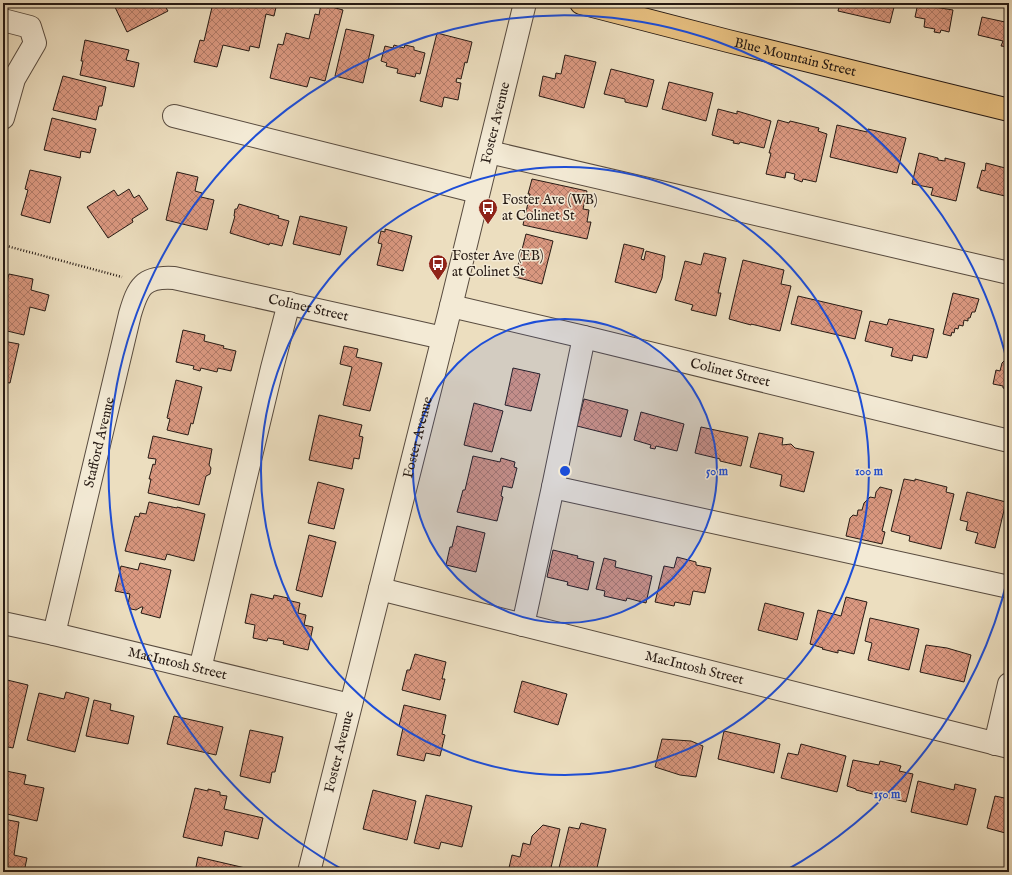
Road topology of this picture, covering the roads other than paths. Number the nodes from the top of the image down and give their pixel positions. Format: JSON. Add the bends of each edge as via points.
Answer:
{"nodes":[{"id":1,"x":525,"y":3,"type":"edge"},
{"id":2,"x":581,"y":3,"type":"edge"},
{"id":3,"x":3,"y":20,"type":"edge"},
{"id":4,"x":1009,"y":110,"type":"edge"},
{"id":5,"x":174,"y":116,"type":"dead end"},
{"id":6,"x":3,"y":118,"type":"edge"},
{"id":7,"x":489,"y":152,"type":"junction"},
{"id":8,"x":478,"y":192,"type":"junction"},
{"id":9,"x":1009,"y":273,"type":"edge"},
{"id":10,"x":174,"y":278,"type":"joint"},
{"id":11,"x":289,"y":303,"type":"junction"},
{"id":12,"x":451,"y":306,"type":"junction"},
{"id":13,"x":584,"y":337,"type":"junction"},
{"id":14,"x":443,"y":338,"type":"junction"},
{"id":15,"x":1009,"y":441,"type":"edge"},
{"id":16,"x":553,"y":487,"type":"junction"},
{"id":17,"x":1009,"y":587,"type":"edge"},
{"id":18,"x":380,"y":589,"type":"junction"},
{"id":19,"x":3,"y":623,"type":"edge"},
{"id":20,"x":522,"y":625,"type":"junction"},
{"id":21,"x":54,"y":634,"type":"junction"},
{"id":22,"x":200,"y":669,"type":"junction"},
{"id":23,"x":1009,"y":684,"type":"edge"},
{"id":24,"x":350,"y":705,"type":"junction"},
{"id":25,"x":1002,"y":745,"type":"edge"},
{"id":26,"x":311,"y":871,"type":"edge"}],
"edges":[{"from":1,"to":7,"type":"street","name":"Foster Avenue"},
{"from":2,"to":4,"type":"main road","name":"Blue Mountain Street"},
{"from":3,"to":6,"type":"street","via":[[30,27],[35,43],[14,79]]},
{"from":5,"to":8,"type":"street"},
{"from":7,"to":8,"type":"street","name":"Foster Avenue"},
{"from":7,"to":9,"type":"street"},
{"from":8,"to":12,"type":"street","name":"Foster Avenue"},
{"from":10,"to":11,"type":"street","name":"Colinet Street"},
{"from":10,"to":21,"type":"street","name":"Stafford Avenue","via":[[153,279],[144,283],[133,302]]},
{"from":11,"to":14,"type":"street","name":"Colinet Street"},
{"from":11,"to":22,"type":"street"},
{"from":12,"to":13,"type":"street","name":"Colinet Street"},
{"from":12,"to":14,"type":"street","name":"Foster Avenue"},
{"from":13,"to":15,"type":"street","name":"Colinet Street"},
{"from":13,"to":16,"type":"street"},
{"from":14,"to":18,"type":"street","name":"Foster Avenue"},
{"from":16,"to":17,"type":"street"},
{"from":16,"to":20,"type":"street"},
{"from":18,"to":20,"type":"street","name":"MacIntosh Street"},
{"from":18,"to":24,"type":"street","name":"Foster Avenue"},
{"from":19,"to":21,"type":"street","name":"MacIntosh Street"},
{"from":20,"to":25,"type":"street","name":"MacIntosh Street"},
{"from":21,"to":22,"type":"street","name":"MacIntosh Street"},
{"from":22,"to":24,"type":"street","name":"MacIntosh Street"},
{"from":23,"to":25,"type":"street"},
{"from":24,"to":26,"type":"street","name":"Foster Avenue"}]}
